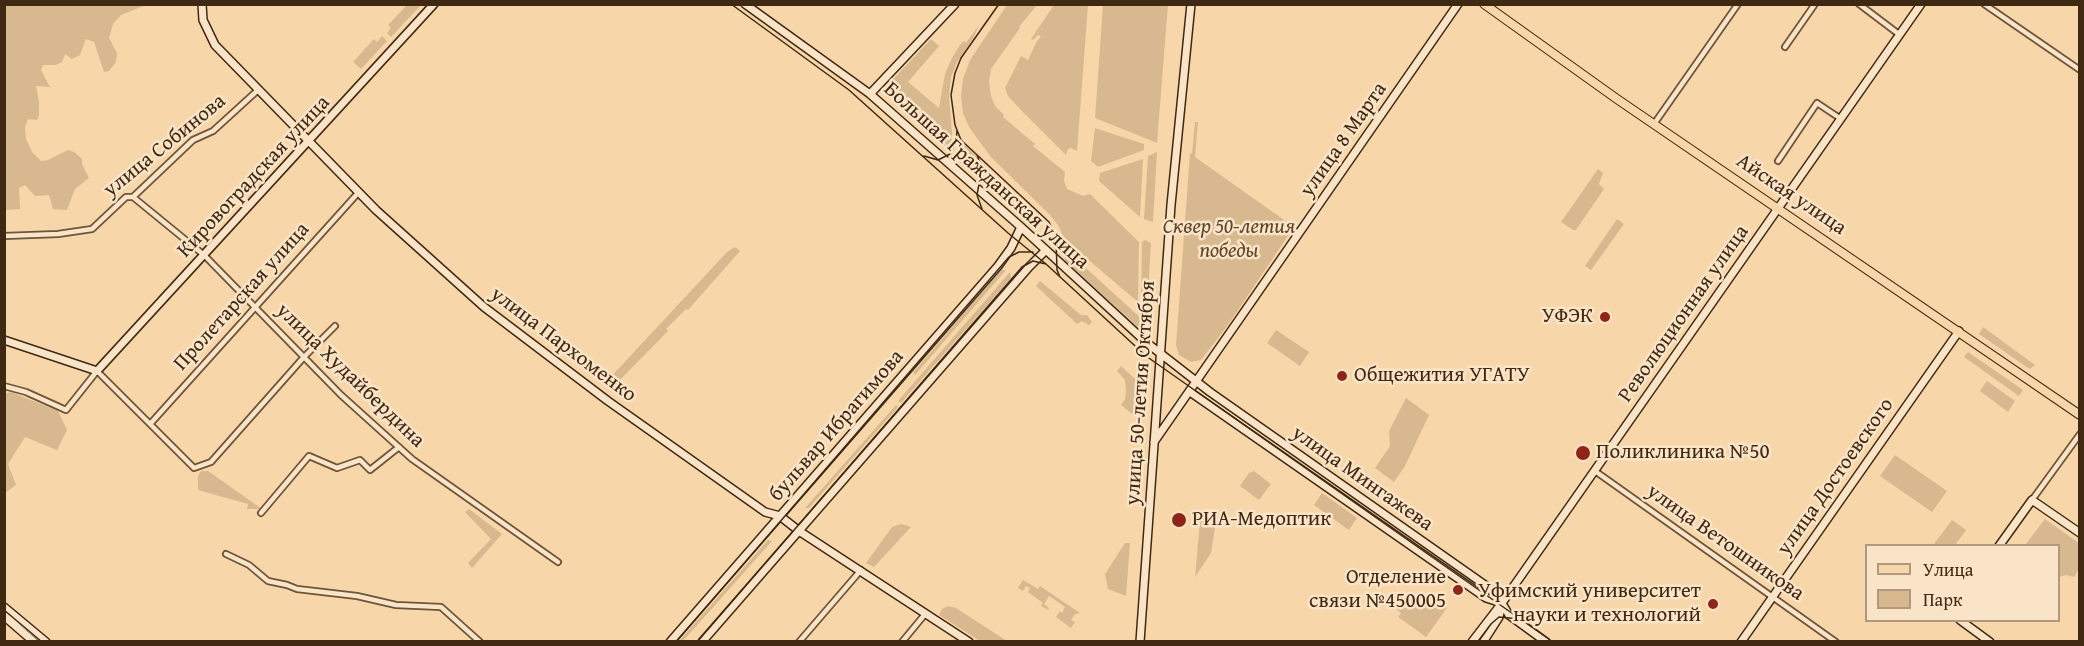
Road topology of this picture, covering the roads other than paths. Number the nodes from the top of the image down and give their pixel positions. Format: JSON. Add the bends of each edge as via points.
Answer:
{"nodes":[{"id":1,"x":201,"y":4,"type":"edge"},
{"id":2,"x":434,"y":4,"type":"edge"},
{"id":3,"x":746,"y":4,"type":"edge"},
{"id":4,"x":955,"y":4,"type":"edge"},
{"id":5,"x":1191,"y":4,"type":"edge"},
{"id":6,"x":1458,"y":4,"type":"edge"},
{"id":7,"x":1484,"y":4,"type":"edge"},
{"id":8,"x":1738,"y":4,"type":"edge"},
{"id":9,"x":1815,"y":4,"type":"edge"},
{"id":10,"x":1859,"y":4,"type":"edge"},
{"id":11,"x":1922,"y":4,"type":"edge"},
{"id":12,"x":1984,"y":4,"type":"edge"},
{"id":13,"x":1900,"y":35,"type":"junction"},
{"id":14,"x":1785,"y":47,"type":"dead end"},
{"id":15,"x":2079,"y":70,"type":"edge"},
{"id":16,"x":258,"y":90,"type":"junction"},
{"id":17,"x":870,"y":94,"type":"junction"},
{"id":18,"x":1841,"y":119,"type":"junction"},
{"id":19,"x":1654,"y":124,"type":"junction"},
{"id":20,"x":309,"y":142,"type":"junction"},
{"id":21,"x":1778,"y":161,"type":"dead end"},
{"id":22,"x":358,"y":193,"type":"junction"},
{"id":23,"x":133,"y":197,"type":"junction"},
{"id":24,"x":1779,"y":208,"type":"junction"},
{"id":25,"x":1021,"y":227,"type":"junction"},
{"id":26,"x":4,"y":236,"type":"edge"},
{"id":27,"x":1046,"y":250,"type":"junction"},
{"id":28,"x":204,"y":255,"type":"junction"},
{"id":29,"x":255,"y":308,"type":"junction"},
{"id":30,"x":335,"y":326,"type":"dead end"},
{"id":31,"x":1959,"y":331,"type":"junction"},
{"id":32,"x":4,"y":340,"type":"edge"},
{"id":33,"x":1161,"y":354,"type":"junction"},
{"id":34,"x":304,"y":357,"type":"junction"},
{"id":35,"x":97,"y":371,"type":"junction"},
{"id":36,"x":1197,"y":382,"type":"junction"},
{"id":37,"x":4,"y":386,"type":"edge"},
{"id":38,"x":1190,"y":392,"type":"junction"},
{"id":39,"x":2079,"y":415,"type":"edge"},
{"id":40,"x":151,"y":423,"type":"junction"},
{"id":41,"x":2079,"y":434,"type":"edge"},
{"id":42,"x":1154,"y":442,"type":"junction"},
{"id":43,"x":399,"y":447,"type":"junction"},
{"id":44,"x":1595,"y":471,"type":"junction"},
{"id":45,"x":2032,"y":500,"type":"junction"},
{"id":46,"x":261,"y":513,"type":"dead end"},
{"id":47,"x":780,"y":516,"type":"junction"},
{"id":48,"x":800,"y":531,"type":"junction"},
{"id":49,"x":2079,"y":533,"type":"edge"},
{"id":50,"x":2001,"y":544,"type":"edge"},
{"id":51,"x":226,"y":554,"type":"dead end"},
{"id":52,"x":558,"y":562,"type":"dead end"},
{"id":53,"x":861,"y":570,"type":"junction"},
{"id":54,"x":1772,"y":597,"type":"junction"},
{"id":55,"x":1502,"y":603,"type":"junction"},
{"id":56,"x":4,"y":607,"type":"edge"},
{"id":57,"x":926,"y":613,"type":"junction"},
{"id":58,"x":4,"y":616,"type":"edge"},
{"id":59,"x":1497,"y":622,"type":"junction"},
{"id":60,"x":1518,"y":622,"type":"junction"},
{"id":61,"x":1961,"y":622,"type":"edge"},
{"id":62,"x":34,"y":642,"type":"edge"},
{"id":63,"x":46,"y":642,"type":"edge"},
{"id":64,"x":480,"y":642,"type":"edge"},
{"id":65,"x":670,"y":642,"type":"edge"},
{"id":66,"x":702,"y":642,"type":"edge"},
{"id":67,"x":799,"y":642,"type":"edge"},
{"id":68,"x":902,"y":642,"type":"edge"},
{"id":69,"x":969,"y":642,"type":"edge"},
{"id":70,"x":1140,"y":642,"type":"edge"},
{"id":71,"x":1472,"y":642,"type":"edge"},
{"id":72,"x":1483,"y":642,"type":"edge"},
{"id":73,"x":1546,"y":642,"type":"edge"},
{"id":74,"x":1741,"y":642,"type":"edge"},
{"id":75,"x":1836,"y":642,"type":"edge"},
{"id":76,"x":1990,"y":642,"type":"edge"}],
"edges":[{"from":1,"to":16,"type":"main road","name":"улица Пархоменко","via":[[203,20],[215,45]]},
{"from":2,"to":20,"type":"main road","name":"Кировоградская улица"},
{"from":3,"to":17,"type":"main road","name":"Большая Гражданская улица"},
{"from":4,"to":17,"type":"main road"},
{"from":5,"to":33,"type":"main road","name":"улица 50-летия Октября"},
{"from":6,"to":36,"type":"main road","name":"улица 8 Марта"},
{"from":7,"to":19,"type":"main road","name":"Айская улица"},
{"from":8,"to":19,"type":"street"},
{"from":9,"to":14,"type":"street"},
{"from":10,"to":13,"type":"street"},
{"from":11,"to":13,"type":"main road","name":"Революционная улица"},
{"from":12,"to":15,"type":"street"},
{"from":13,"to":18,"type":"main road","name":"Революционная улица"},
{"from":16,"to":20,"type":"main road","name":"улица Пархоменко"},
{"from":16,"to":23,"type":"street","name":"улица Собинова","via":[[213,131],[193,140]]},
{"from":17,"to":25,"type":"main road","name":"Большая Гражданская улица"},
{"from":18,"to":21,"type":"street","via":[[1817,104]]},
{"from":18,"to":24,"type":"main road","name":"Революционная улица"},
{"from":19,"to":24,"type":"main road","name":"Айская улица"},
{"from":20,"to":22,"type":"main road","name":"улица Пархоменко"},
{"from":20,"to":28,"type":"main road","name":"Кировоградская улица"},
{"from":22,"to":29,"type":"street","name":"Пролетарская улица"},
{"from":22,"to":47,"type":"main road","name":"улица Пархоменко","via":[[483,307],[765,512]]},
{"from":23,"to":26,"type":"street","name":"улица Собинова","via":[[126,197],[92,229]]},
{"from":23,"to":28,"type":"street","name":"улица Худайбердина"},
{"from":24,"to":31,"type":"main road","name":"Айская улица"},
{"from":24,"to":44,"type":"main road","name":"Революционная улица"},
{"from":25,"to":27,"type":"main road","name":"Большая Гражданская улица"},
{"from":25,"to":47,"type":"main road","name":"бульвар Ибрагимова","via":[[998,266]]},
{"from":27,"to":33,"type":"main road","name":"Большая Гражданская улица"},
{"from":27,"to":48,"type":"main road","name":"бульвар Ибрагимова"},
{"from":28,"to":29,"type":"street","name":"улица Худайбердина"},
{"from":28,"to":35,"type":"main road","name":"Кировоградская улица"},
{"from":29,"to":34,"type":"street","name":"улица Худайбердина"},
{"from":29,"to":40,"type":"street","name":"Пролетарская улица"},
{"from":30,"to":34,"type":"street"},
{"from":31,"to":39,"type":"main road","name":"Айская улица"},
{"from":31,"to":54,"type":"main road","name":"улица Достоевского"},
{"from":32,"to":35,"type":"main road"},
{"from":33,"to":36,"type":"main road","name":"Большая Гражданская улица"},
{"from":33,"to":42,"type":"main road","name":"улица 50-летия Октября"},
{"from":34,"to":40,"type":"street","via":[[211,462],[194,468]]},
{"from":34,"to":43,"type":"street","name":"улица Худайбердина"},
{"from":35,"to":37,"type":"street","via":[[66,410]]},
{"from":35,"to":40,"type":"street"},
{"from":36,"to":38,"type":"main road","name":"улица 8 Марта"},
{"from":36,"to":55,"type":"main road","name":"улица Мингажева","via":[[1495,592]]},
{"from":38,"to":42,"type":"main road","name":"улица 8 Марта"},
{"from":38,"to":55,"type":"main road","via":[[1486,598]]},
{"from":41,"to":45,"type":"street"},
{"from":42,"to":70,"type":"main road","name":"улица 50-летия Октября"},
{"from":43,"to":46,"type":"street","via":[[370,470],[360,460],[337,468],[309,456]]},
{"from":43,"to":52,"type":"street","name":"улица Худайбердина"},
{"from":44,"to":54,"type":"street","name":"улица Ветошникова"},
{"from":44,"to":55,"type":"main road","name":"Революционная улица"},
{"from":45,"to":49,"type":"main road"},
{"from":45,"to":50,"type":"main road"},
{"from":47,"to":48,"type":"main road","name":"улица Пархоменко"},
{"from":47,"to":65,"type":"main road","name":"бульвар Ибрагимова"},
{"from":48,"to":53,"type":"main road","name":"улица Пархоменко"},
{"from":48,"to":66,"type":"main road","name":"бульвар Ибрагимова"},
{"from":51,"to":64,"type":"street","via":[[249,565],[268,581],[308,592],[339,593],[396,605],[441,607]]},
{"from":53,"to":57,"type":"main road","name":"улица Пархоменко"},
{"from":53,"to":67,"type":"street"},
{"from":54,"to":74,"type":"main road","name":"улица Достоевского"},
{"from":54,"to":75,"type":"street","name":"улица Ветошникова"},
{"from":55,"to":59,"type":"main road"},
{"from":55,"to":60,"type":"main road"},
{"from":55,"to":71,"type":"main road","name":"Революционная улица"},
{"from":56,"to":63,"type":"main road"},
{"from":57,"to":68,"type":"street"},
{"from":57,"to":69,"type":"main road","name":"улица Пархоменко"},
{"from":58,"to":62,"type":"main road"},
{"from":59,"to":60,"type":"main road"},
{"from":59,"to":72,"type":"main road"},
{"from":60,"to":73,"type":"main road"},
{"from":61,"to":76,"type":"main road"}]}
